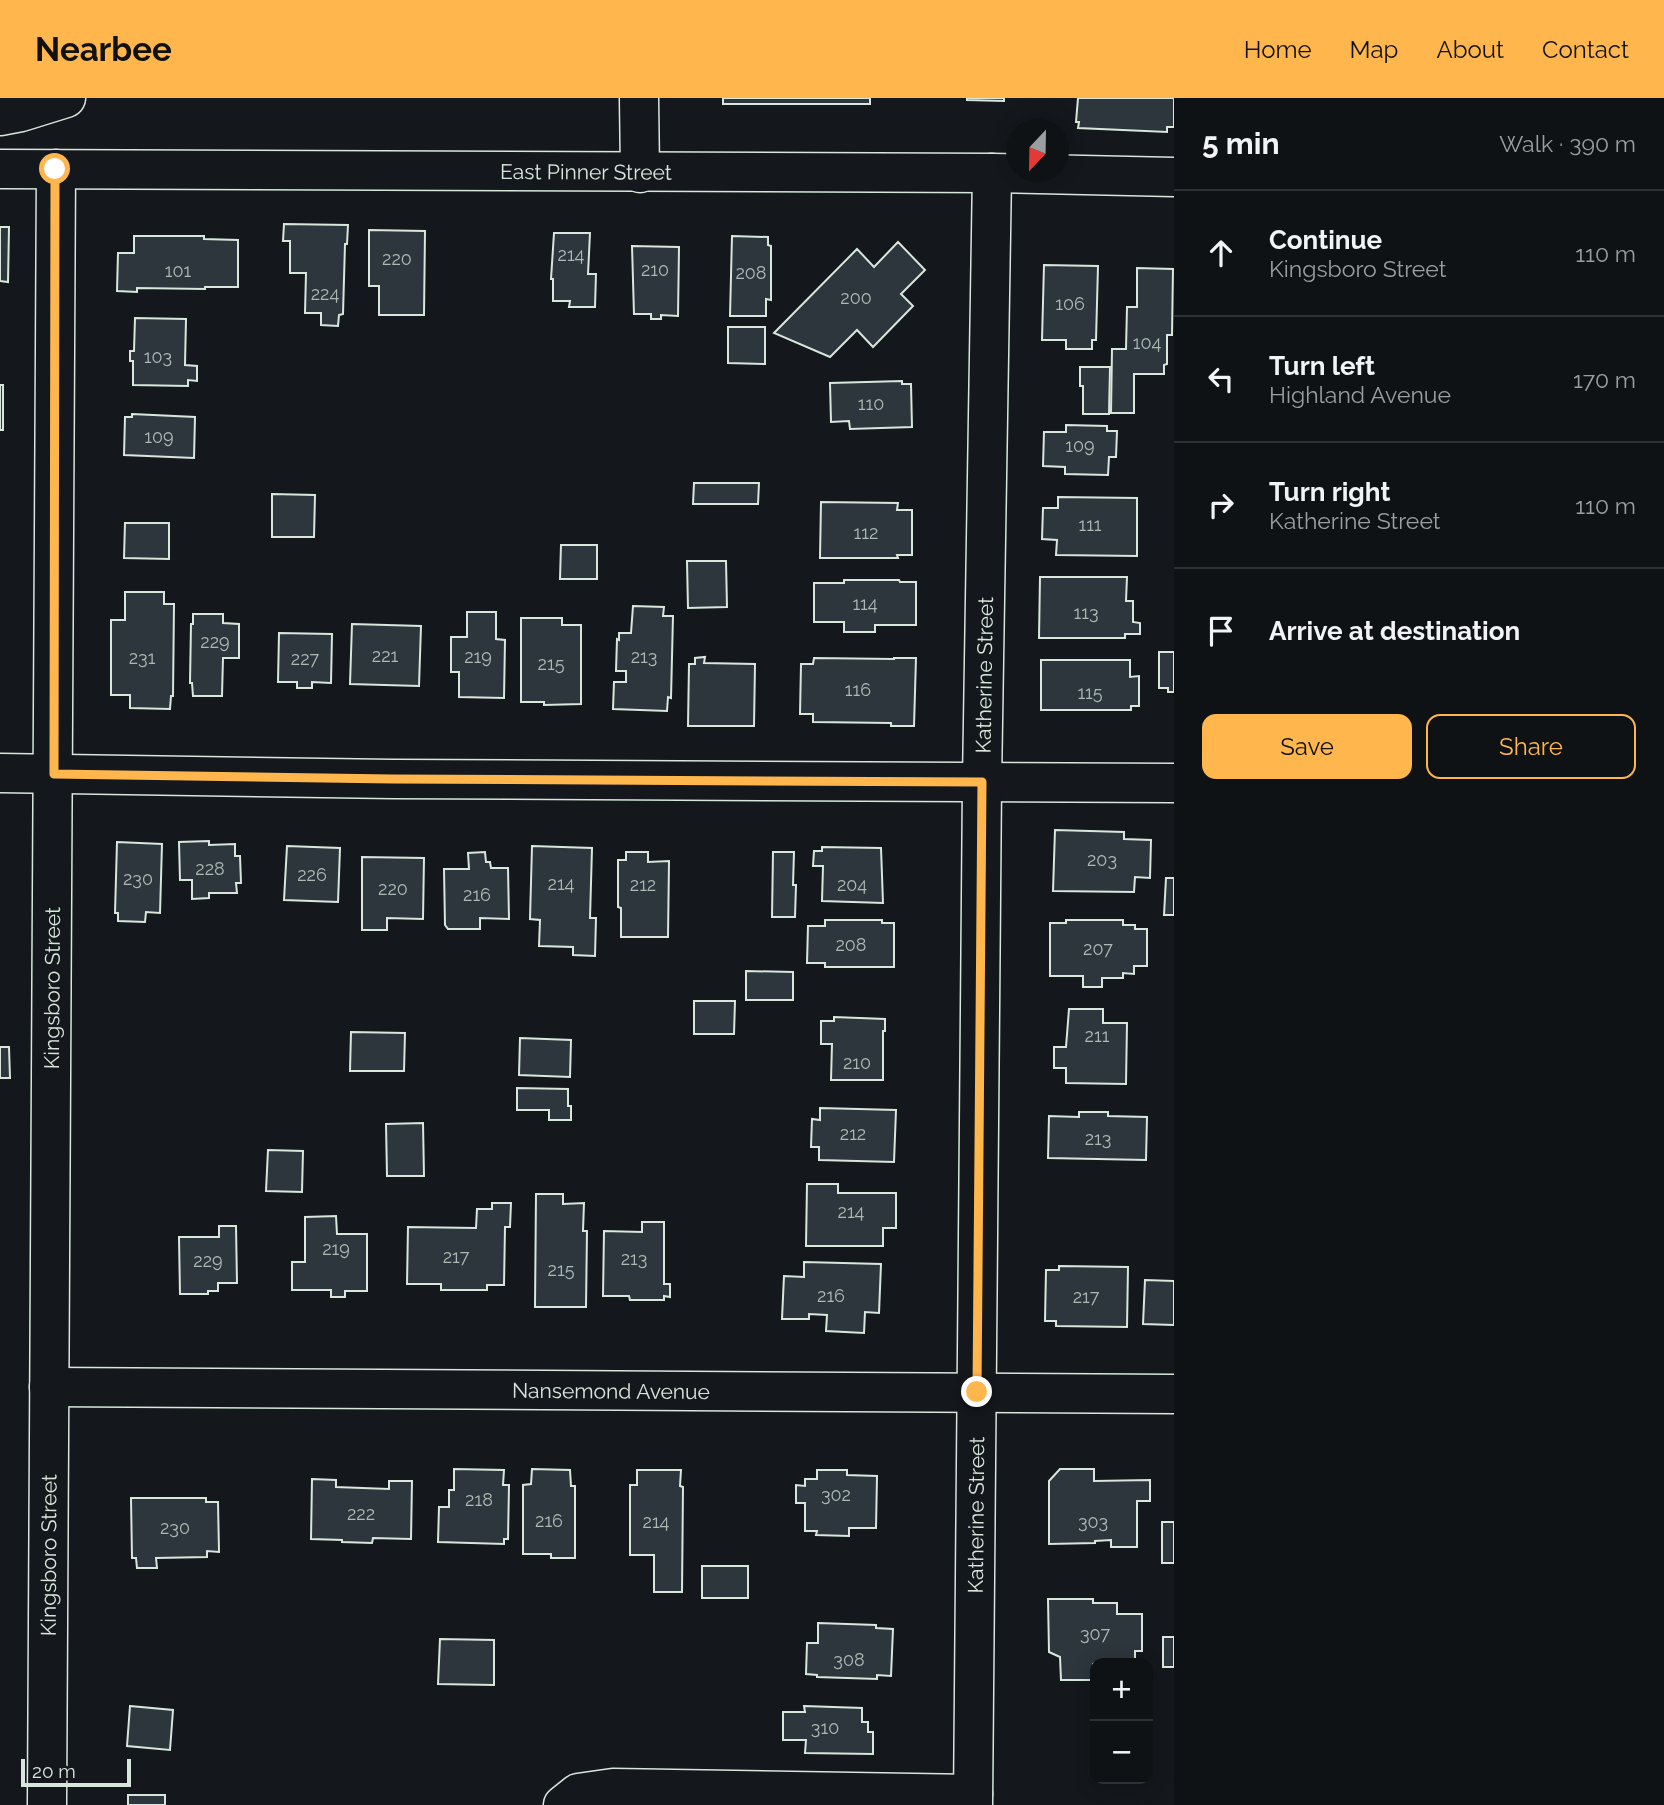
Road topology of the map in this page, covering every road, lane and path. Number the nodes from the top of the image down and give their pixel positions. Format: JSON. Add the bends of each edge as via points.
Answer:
{"nodes":[{"id":1,"x":66,"y":98,"type":"edge"},
{"id":2,"x":639,"y":98,"type":"edge"},
{"id":3,"x":0,"y":116,"type":"edge"},
{"id":4,"x":0,"y":169,"type":"edge"},
{"id":5,"x":55,"y":169,"type":"junction"},
{"id":6,"x":640,"y":173,"type":"junction"},
{"id":7,"x":992,"y":173,"type":"junction"},
{"id":8,"x":1174,"y":177,"type":"edge"},
{"id":9,"x":0,"y":773,"type":"edge"},
{"id":10,"x":54,"y":774,"type":"junction"},
{"id":11,"x":982,"y":782,"type":"junction"},
{"id":12,"x":1174,"y":783,"type":"edge"},
{"id":13,"x":49,"y":1387,"type":"junction"},
{"id":14,"x":977,"y":1392,"type":"junction"},
{"id":15,"x":1174,"y":1394,"type":"edge"},
{"id":16,"x":973,"y":1799,"type":"edge"},
{"id":17,"x":47,"y":1805,"type":"edge"},
{"id":18,"x":563,"y":1805,"type":"edge"}],
"edges":[{"from":1,"to":3,"type":"street"},
{"from":2,"to":6,"type":"street"},
{"from":4,"to":5,"type":"street","name":"East Pinner Street"},
{"from":5,"to":6,"type":"street","name":"East Pinner Street"},
{"from":5,"to":10,"type":"street","name":"Kingsboro Street"},
{"from":6,"to":7,"type":"street","name":"East Pinner Street"},
{"from":7,"to":8,"type":"street","name":"East Pinner Street"},
{"from":7,"to":11,"type":"street","name":"Katherine Street"},
{"from":9,"to":10,"type":"street"},
{"from":10,"to":11,"type":"street"},
{"from":10,"to":13,"type":"street","name":"Kingsboro Street"},
{"from":11,"to":12,"type":"street"},
{"from":11,"to":14,"type":"street","name":"Katherine Street"},
{"from":13,"to":14,"type":"street","name":"Nansemond Avenue"},
{"from":13,"to":17,"type":"street","name":"Kingsboro Street"},
{"from":14,"to":15,"type":"street","name":"Nansemond Avenue"},
{"from":14,"to":16,"type":"street","name":"Katherine Street"},
{"from":16,"to":18,"type":"street","via":[[613,1788],[578,1793]]}]}
